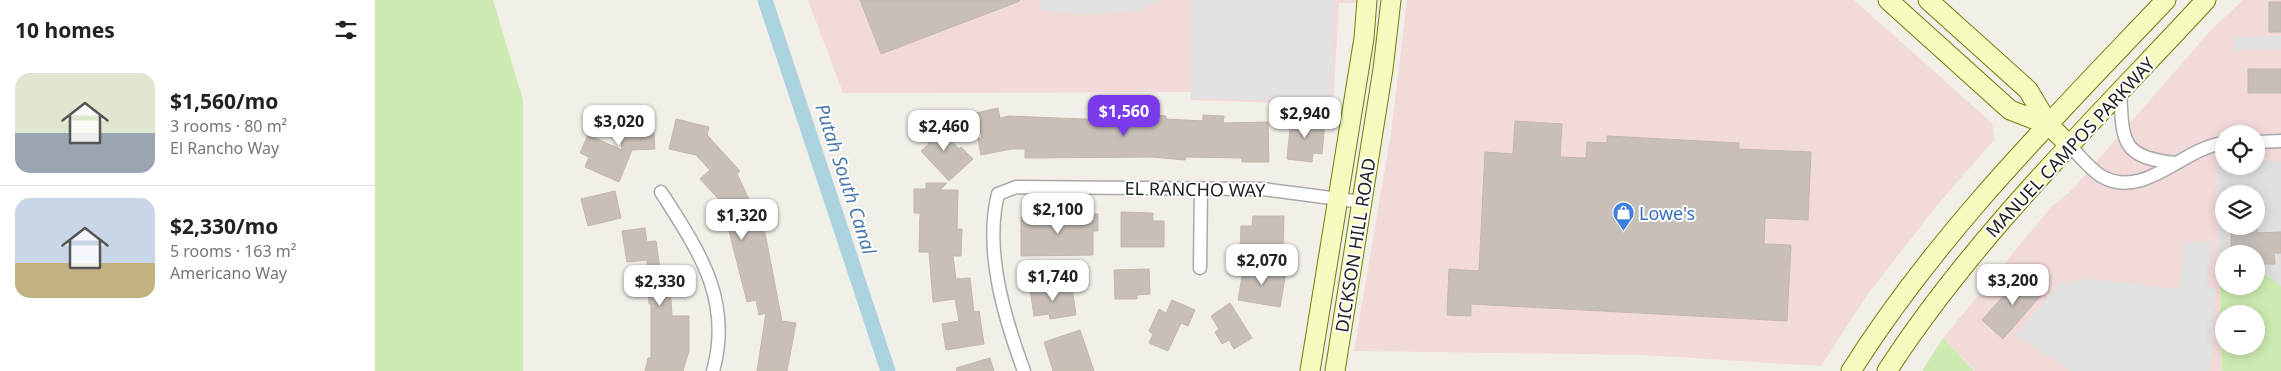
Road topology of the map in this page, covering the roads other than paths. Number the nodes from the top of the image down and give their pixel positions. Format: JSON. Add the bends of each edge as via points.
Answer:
{"nodes":[{"id":1,"x":1367,"y":0,"type":"edge"},
{"id":2,"x":1391,"y":0,"type":"edge"},
{"id":3,"x":1888,"y":0,"type":"edge"},
{"id":4,"x":1928,"y":0,"type":"edge"},
{"id":5,"x":2166,"y":0,"type":"edge"},
{"id":6,"x":2206,"y":0,"type":"edge"},
{"id":7,"x":2120,"y":92,"type":"junction"},
{"id":8,"x":2049,"y":125,"type":"junction"},
{"id":9,"x":2281,"y":141,"type":"edge"},
{"id":10,"x":2265,"y":142,"type":"edge"},
{"id":11,"x":2215,"y":145,"type":"edge"},
{"id":12,"x":2070,"y":146,"type":"junction"},
{"id":13,"x":2175,"y":163,"type":"junction"},
{"id":14,"x":1201,"y":188,"type":"junction"},
{"id":15,"x":661,"y":192,"type":"dead end"},
{"id":16,"x":1336,"y":198,"type":"junction"},
{"id":17,"x":1362,"y":202,"type":"junction"},
{"id":18,"x":1200,"y":268,"type":"dead end"},
{"id":19,"x":713,"y":371,"type":"edge"},
{"id":20,"x":1024,"y":371,"type":"edge"},
{"id":21,"x":1310,"y":371,"type":"edge"},
{"id":22,"x":1335,"y":371,"type":"edge"},
{"id":23,"x":1851,"y":371,"type":"edge"},
{"id":24,"x":1887,"y":371,"type":"edge"}],
"edges":[{"from":1,"to":16,"type":"main road","name":"DICKSON HILL ROAD","via":[[1363,47]]},
{"from":2,"to":17,"type":"main road","name":"DICKSON HILL ROAD"},
{"from":3,"to":8,"type":"main road","via":[[2010,110]]},
{"from":4,"to":8,"type":"main road","via":[[2028,90]]},
{"from":5,"to":8,"type":"main road","name":"MANUEL CAMPOS PARKWAY"},
{"from":6,"to":7,"type":"main road","name":"MANUEL CAMPOS PARKWAY"},
{"from":7,"to":12,"type":"main road","name":"MANUEL CAMPOS PARKWAY"},
{"from":7,"to":13,"type":"street","via":[[2123,130],[2129,146],[2146,158]]},
{"from":8,"to":12,"type":"main road"},
{"from":8,"to":23,"type":"main road","name":"MANUEL CAMPOS PARKWAY","via":[[1929,260]]},
{"from":9,"to":10,"type":"street"},
{"from":11,"to":13,"type":"street","via":[[2201,148]]},
{"from":12,"to":13,"type":"street","via":[[2101,176],[2119,183],[2149,179]]},
{"from":12,"to":24,"type":"main road","name":"MANUEL CAMPOS PARKWAY","via":[[1967,260],[1926,312]]},
{"from":14,"to":16,"type":"street","name":"EL RANCHO WAY","via":[[1262,189]]},
{"from":14,"to":18,"type":"street"},
{"from":14,"to":20,"type":"street","name":"EL RANCHO WAY","via":[[1016,187],[998,194],[993,215],[999,284]]},
{"from":15,"to":19,"type":"street","via":[[697,249],[717,300],[719,331]]},
{"from":16,"to":17,"type":"street","name":"EL RANCHO WAY"},
{"from":16,"to":21,"type":"main road","name":"DICKSON HILL ROAD"},
{"from":17,"to":22,"type":"main road","name":"DICKSON HILL ROAD"}]}
